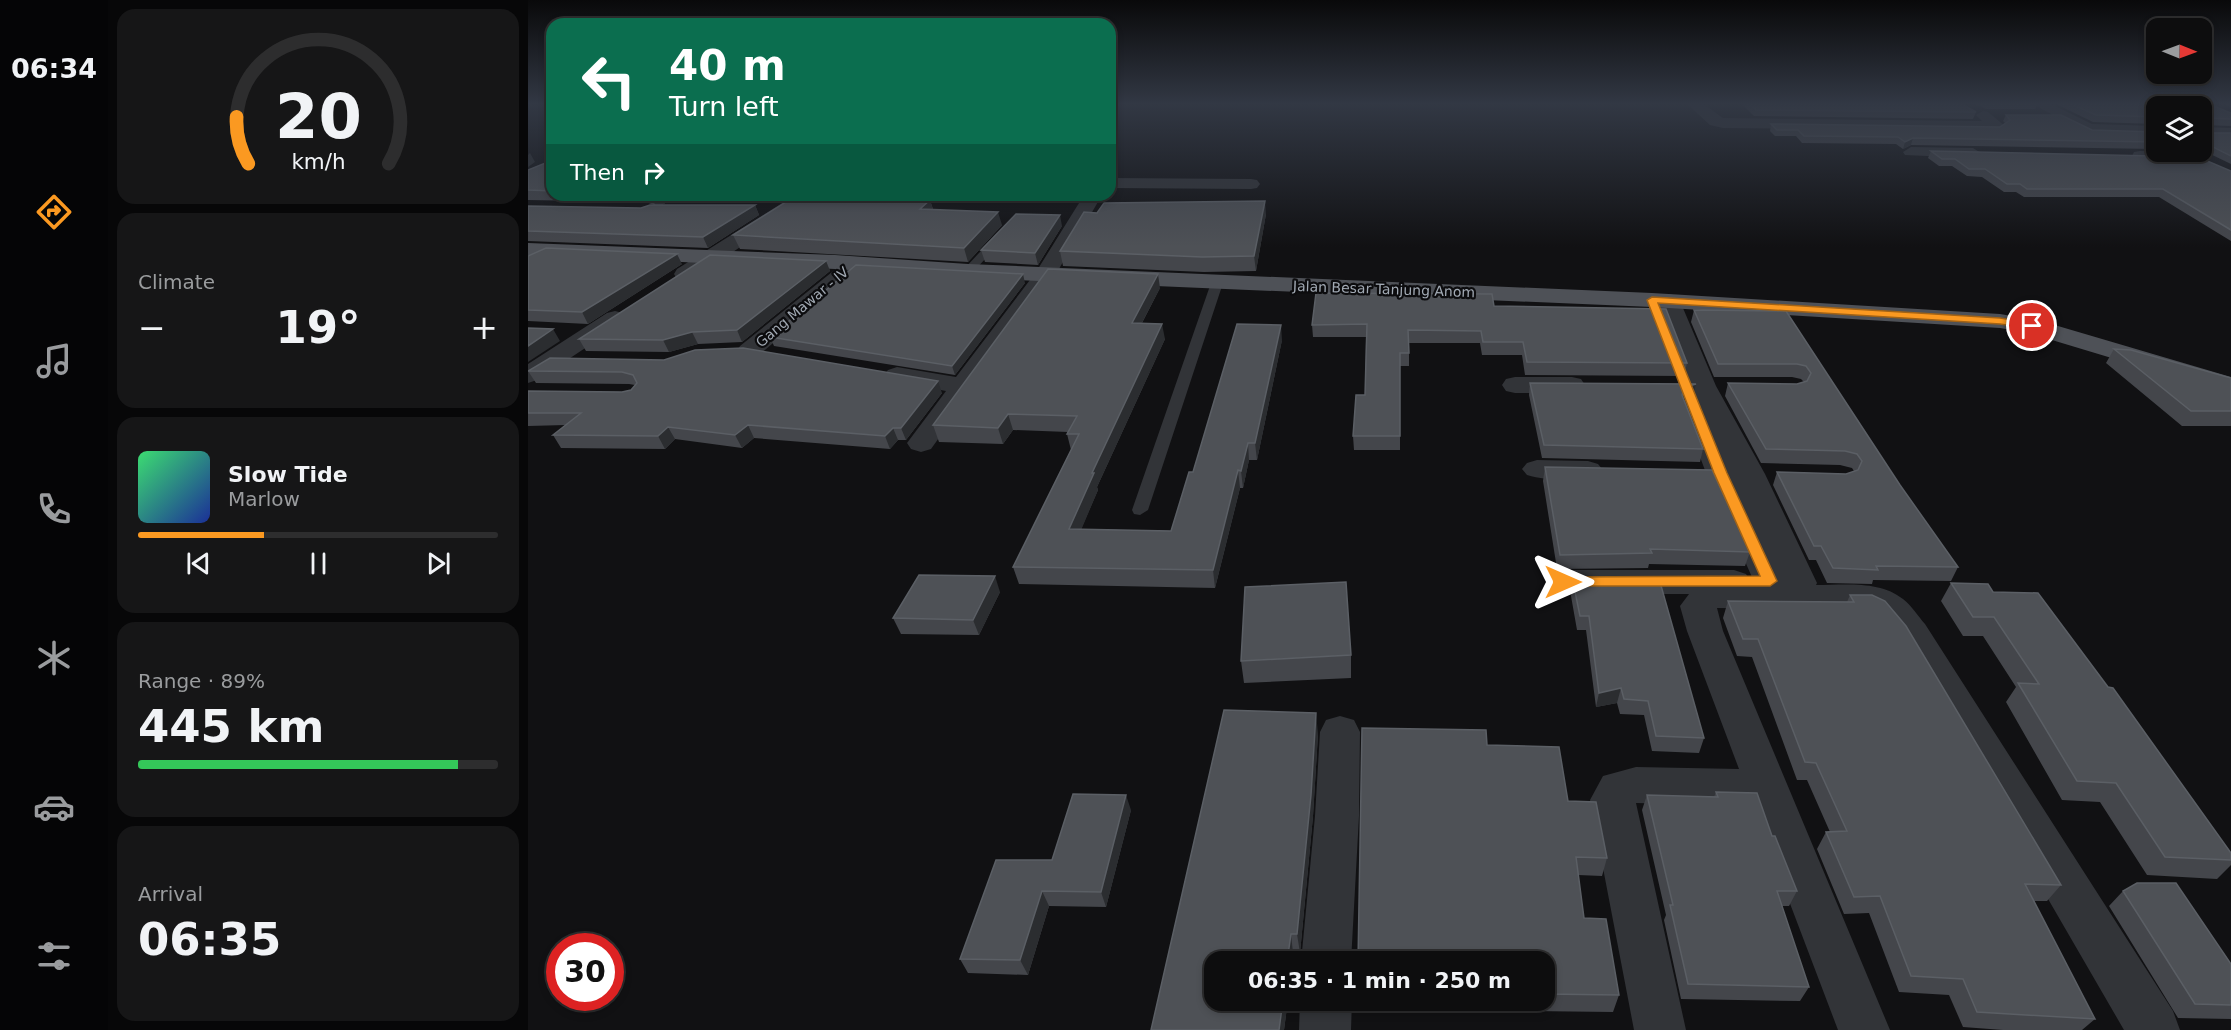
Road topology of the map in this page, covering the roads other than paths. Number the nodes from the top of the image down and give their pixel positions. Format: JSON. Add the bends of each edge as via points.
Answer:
{"nodes":[{"id":1,"x":2127,"y":151,"type":"edge"},
{"id":2,"x":1911,"y":152,"type":"edge"},
{"id":3,"x":2146,"y":153,"type":"edge"},
{"id":4,"x":1995,"y":154,"type":"edge"},
{"id":5,"x":1116,"y":183,"type":"edge"},
{"id":6,"x":1251,"y":184,"type":"dead end"},
{"id":7,"x":799,"y":201,"type":"edge"},
{"id":8,"x":1089,"y":201,"type":"edge"},
{"id":9,"x":1006,"y":231,"type":"edge"},
{"id":10,"x":539,"y":249,"type":"edge"},
{"id":11,"x":711,"y":257,"type":"junction"},
{"id":12,"x":528,"y":262,"type":"edge"},
{"id":13,"x":854,"y":264,"type":"junction"},
{"id":14,"x":968,"y":271,"type":"junction"},
{"id":15,"x":1044,"y":274,"type":"junction"},
{"id":16,"x":1218,"y":280,"type":"junction"},
{"id":17,"x":662,"y":289,"type":"edge"},
{"id":18,"x":1661,"y":300,"type":"junction"},
{"id":19,"x":632,"y":308,"type":"edge"},
{"id":20,"x":550,"y":331,"type":"edge"},
{"id":21,"x":593,"y":333,"type":"junction"},
{"id":22,"x":782,"y":356,"type":"edge"},
{"id":23,"x":548,"y":360,"type":"junction"},
{"id":24,"x":593,"y":361,"type":"edge"},
{"id":25,"x":871,"y":370,"type":"edge"},
{"id":26,"x":1515,"y":385,"type":"dead end"},
{"id":27,"x":1595,"y":385,"type":"edge"},
{"id":28,"x":962,"y":386,"type":"junction"},
{"id":29,"x":2231,"y":386,"type":"edge"},
{"id":30,"x":532,"y":387,"type":"edge"},
{"id":31,"x":921,"y":443,"type":"dead end"},
{"id":32,"x":1537,"y":469,"type":"dead end"},
{"id":33,"x":1617,"y":471,"type":"edge"},
{"id":34,"x":1686,"y":472,"type":"edge"},
{"id":35,"x":1735,"y":474,"type":"junction"},
{"id":36,"x":1784,"y":475,"type":"edge"},
{"id":37,"x":1140,"y":510,"type":"dead end"},
{"id":38,"x":1563,"y":582,"type":"dead end"},
{"id":39,"x":1785,"y":582,"type":"junction"},
{"id":40,"x":1864,"y":582,"type":"edge"},
{"id":41,"x":1340,"y":732,"type":"dead end"},
{"id":42,"x":1768,"y":788,"type":"junction"},
{"id":43,"x":1327,"y":951,"type":"edge"},
{"id":44,"x":1326,"y":1011,"type":"edge"},
{"id":45,"x":1325,"y":1030,"type":"edge"},
{"id":46,"x":1660,"y":1030,"type":"edge"},
{"id":47,"x":1864,"y":1030,"type":"edge"},
{"id":48,"x":2154,"y":1030,"type":"edge"}],
"edges":[{"from":1,"to":3,"type":"street"},
{"from":2,"to":4,"type":"street"},
{"from":5,"to":6,"type":"street"},
{"from":7,"to":11,"type":"street"},
{"from":8,"to":15,"type":"street"},
{"from":9,"to":14,"type":"lane"},
{"from":10,"to":11,"type":"main road","name":"Jalan Besar Tanjung Anom"},
{"from":10,"to":12,"type":"street"},
{"from":11,"to":13,"type":"main road","name":"Jalan Besar Tanjung Anom"},
{"from":11,"to":17,"type":"street"},
{"from":13,"to":14,"type":"main road","name":"Jalan Besar Tanjung Anom"},
{"from":13,"to":22,"type":"street","name":"Gang Mawar - IV","via":[[740,351]]},
{"from":14,"to":15,"type":"main road","name":"Jalan Besar Tanjung Anom"},
{"from":15,"to":16,"type":"main road","name":"Jalan Besar Tanjung Anom"},
{"from":15,"to":28,"type":"street"},
{"from":16,"to":18,"type":"main road","name":"Jalan Besar Tanjung Anom"},
{"from":16,"to":37,"type":"lane"},
{"from":18,"to":29,"type":"main road","name":"Jalan Besar Tanjung Anom","via":[[2016,323]]},
{"from":18,"to":35,"type":"street"},
{"from":19,"to":21,"type":"street"},
{"from":20,"to":21,"type":"street"},
{"from":21,"to":23,"type":"street"},
{"from":23,"to":24,"type":"street"},
{"from":23,"to":30,"type":"street"},
{"from":25,"to":28,"type":"street"},
{"from":26,"to":27,"type":"street"},
{"from":28,"to":31,"type":"street"},
{"from":32,"to":33,"type":"street"},
{"from":34,"to":35,"type":"street"},
{"from":35,"to":36,"type":"street"},
{"from":35,"to":39,"type":"street"},
{"from":38,"to":39,"type":"street"},
{"from":39,"to":40,"type":"street"},
{"from":41,"to":43,"type":"street"},
{"from":42,"to":46,"type":"street","via":[[1636,785],[1618,789],[1612,800]]},
{"from":42,"to":47,"type":"street"},
{"from":42,"to":48,"type":"street","via":[[1698,606],[1708,596],[1870,598],[1890,608],[1912,633]]},
{"from":44,"to":45,"type":"street"}]}
